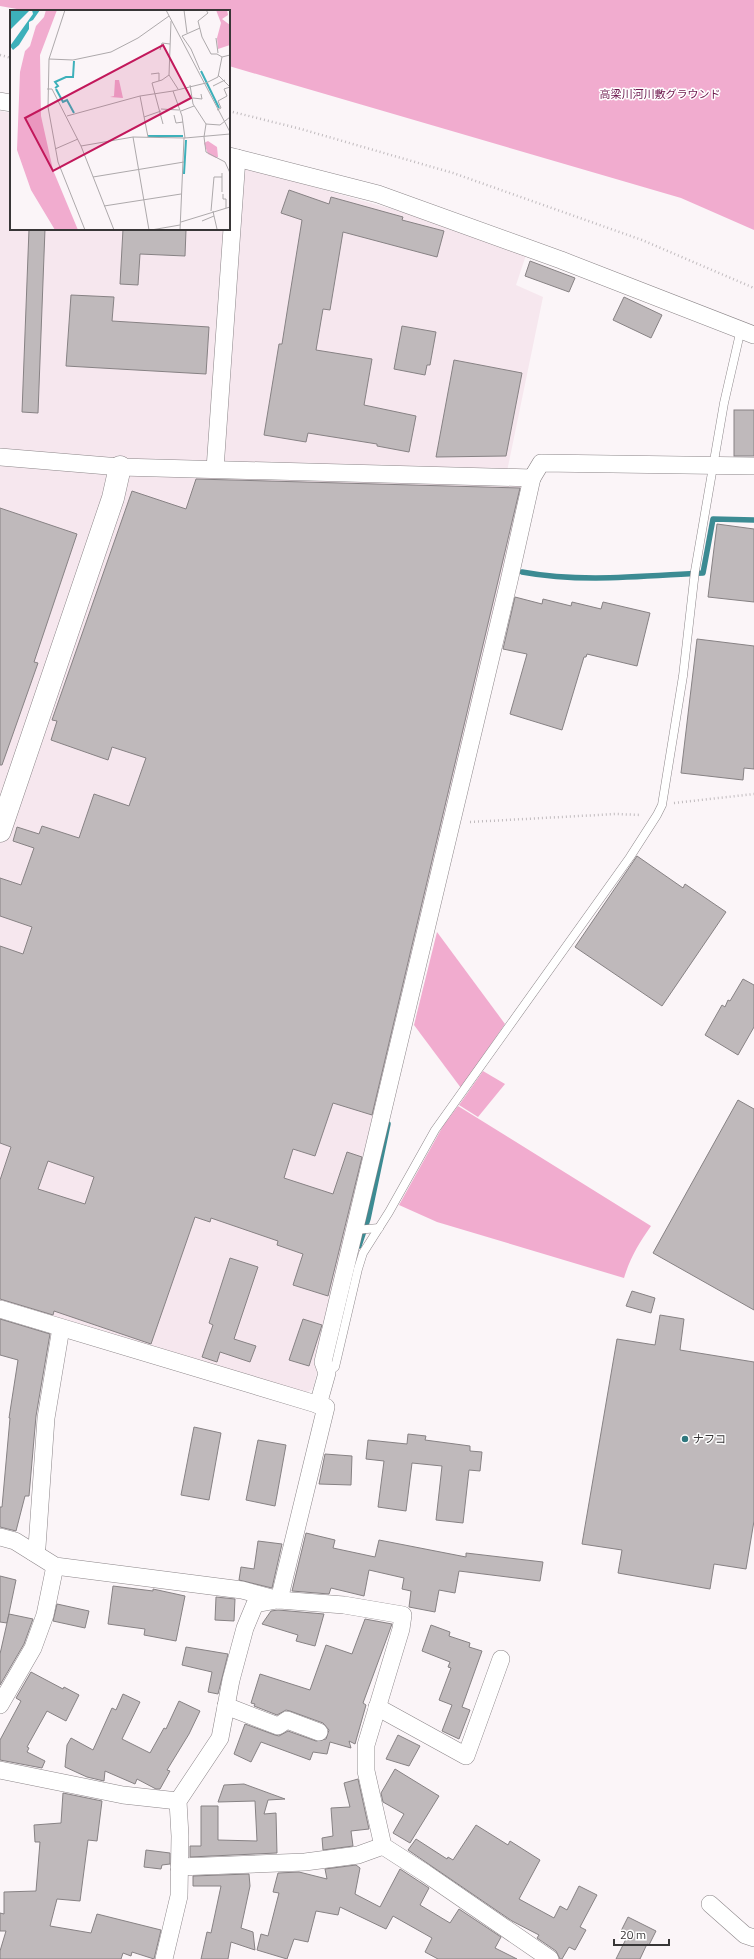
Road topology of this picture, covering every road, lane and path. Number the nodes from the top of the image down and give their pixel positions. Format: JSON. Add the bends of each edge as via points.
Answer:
{"nodes":[{"id":1,"x":0,"y":55,"type":"edge"},
{"id":2,"x":10,"y":58,"type":"edge"},
{"id":3,"x":0,"y":101,"type":"edge"},
{"id":4,"x":10,"y":103,"type":"edge"},
{"id":5,"x":230,"y":111,"type":"edge"},
{"id":6,"x":233,"y":157,"type":"edge"},
{"id":7,"x":230,"y":209,"type":"edge"},
{"id":8,"x":229,"y":230,"type":"edge"},
{"id":9,"x":754,"y":288,"type":"edge"},
{"id":10,"x":748,"y":332,"type":"edge"},
{"id":11,"x":0,"y":456,"type":"edge"},
{"id":12,"x":714,"y":465,"type":"junction"},
{"id":13,"x":120,"y":466,"type":"junction"},
{"id":14,"x":754,"y":466,"type":"edge"},
{"id":15,"x":215,"y":469,"type":"junction"},
{"id":16,"x":532,"y":478,"type":"junction"},
{"id":17,"x":754,"y":794,"type":"edge"},
{"id":18,"x":662,"y":804,"type":"junction"},
{"id":19,"x":657,"y":815,"type":"junction"},
{"id":20,"x":468,"y":822,"type":"dead end"},
{"id":21,"x":0,"y":831,"type":"edge"},
{"id":22,"x":379,"y":1228,"type":"junction"},
{"id":23,"x":361,"y":1229,"type":"junction"},
{"id":24,"x":0,"y":1309,"type":"edge"},
{"id":25,"x":60,"y":1332,"type":"junction"},
{"id":26,"x":326,"y":1373,"type":"junction"},
{"id":27,"x":318,"y":1405,"type":"junction"},
{"id":28,"x":0,"y":1537,"type":"edge"},
{"id":29,"x":33,"y":1552,"type":"junction"},
{"id":30,"x":54,"y":1566,"type":"junction"},
{"id":31,"x":279,"y":1600,"type":"junction"},
{"id":32,"x":501,"y":1659,"type":"dead end"},
{"id":33,"x":0,"y":1705,"type":"edge"},
{"id":34,"x":226,"y":1706,"type":"junction"},
{"id":35,"x":377,"y":1707,"type":"junction"},
{"id":36,"x":319,"y":1732,"type":"dead end"},
{"id":37,"x":0,"y":1770,"type":"edge"},
{"id":38,"x":178,"y":1800,"type":"junction"},
{"id":39,"x":383,"y":1846,"type":"junction"},
{"id":40,"x":179,"y":1867,"type":"junction"},
{"id":41,"x":710,"y":1904,"type":"dead end"},
{"id":42,"x":754,"y":1938,"type":"edge"},
{"id":43,"x":164,"y":1959,"type":"edge"},
{"id":44,"x":550,"y":1959,"type":"edge"}],
"edges":[{"from":1,"to":2,"type":"path"},
{"from":3,"to":4,"type":"street"},
{"from":5,"to":9,"type":"path","via":[[453,173],[642,240]]},
{"from":6,"to":7,"type":"street"},
{"from":6,"to":10,"type":"street","via":[[378,194],[561,260]]},
{"from":8,"to":15,"type":"street"},
{"from":10,"to":12,"type":"lane","via":[[724,403]]},
{"from":11,"to":13,"type":"street"},
{"from":12,"to":14,"type":"street"},
{"from":12,"to":16,"type":"street","via":[[541,463]]},
{"from":12,"to":18,"type":"lane","via":[[694,573],[683,676]]},
{"from":13,"to":15,"type":"street"},
{"from":13,"to":21,"type":"street","via":[[113,498]]},
{"from":15,"to":16,"type":"street"},
{"from":16,"to":23,"type":"street"},
{"from":17,"to":18,"type":"path"},
{"from":18,"to":19,"type":"lane"},
{"from":19,"to":20,"type":"path","via":[[616,814]]},
{"from":19,"to":22,"type":"lane","via":[[630,858],[435,1130]]},
{"from":22,"to":23,"type":"lane"},
{"from":22,"to":26,"type":"lane","via":[[363,1253],[335,1367]]},
{"from":23,"to":26,"type":"street","via":[[323,1362]]},
{"from":24,"to":25,"type":"street"},
{"from":25,"to":27,"type":"street"},
{"from":25,"to":29,"type":"street","via":[[46,1418],[37,1547]]},
{"from":26,"to":27,"type":"street"},
{"from":27,"to":31,"type":"street","via":[[326,1407]]},
{"from":28,"to":29,"type":"street","via":[[15,1541]]},
{"from":29,"to":30,"type":"street"},
{"from":30,"to":31,"type":"street","via":[[242,1590]]},
{"from":30,"to":33,"type":"street","via":[[45,1615],[33,1648]]},
{"from":31,"to":34,"type":"street","via":[[255,1604],[245,1628]]},
{"from":31,"to":35,"type":"street","via":[[344,1605],[403,1615]]},
{"from":32,"to":35,"type":"street","via":[[466,1756]]},
{"from":34,"to":36,"type":"street","via":[[278,1726],[287,1720]]},
{"from":34,"to":38,"type":"street","via":[[220,1738]]},
{"from":35,"to":39,"type":"street","via":[[366,1745],[366,1771]]},
{"from":37,"to":38,"type":"street","via":[[123,1795]]},
{"from":38,"to":40,"type":"street"},
{"from":39,"to":40,"type":"street","via":[[358,1855],[305,1862]]},
{"from":39,"to":44,"type":"street"},
{"from":40,"to":43,"type":"street","via":[[179,1896]]},
{"from":41,"to":42,"type":"street","via":[[745,1935]]}]}
